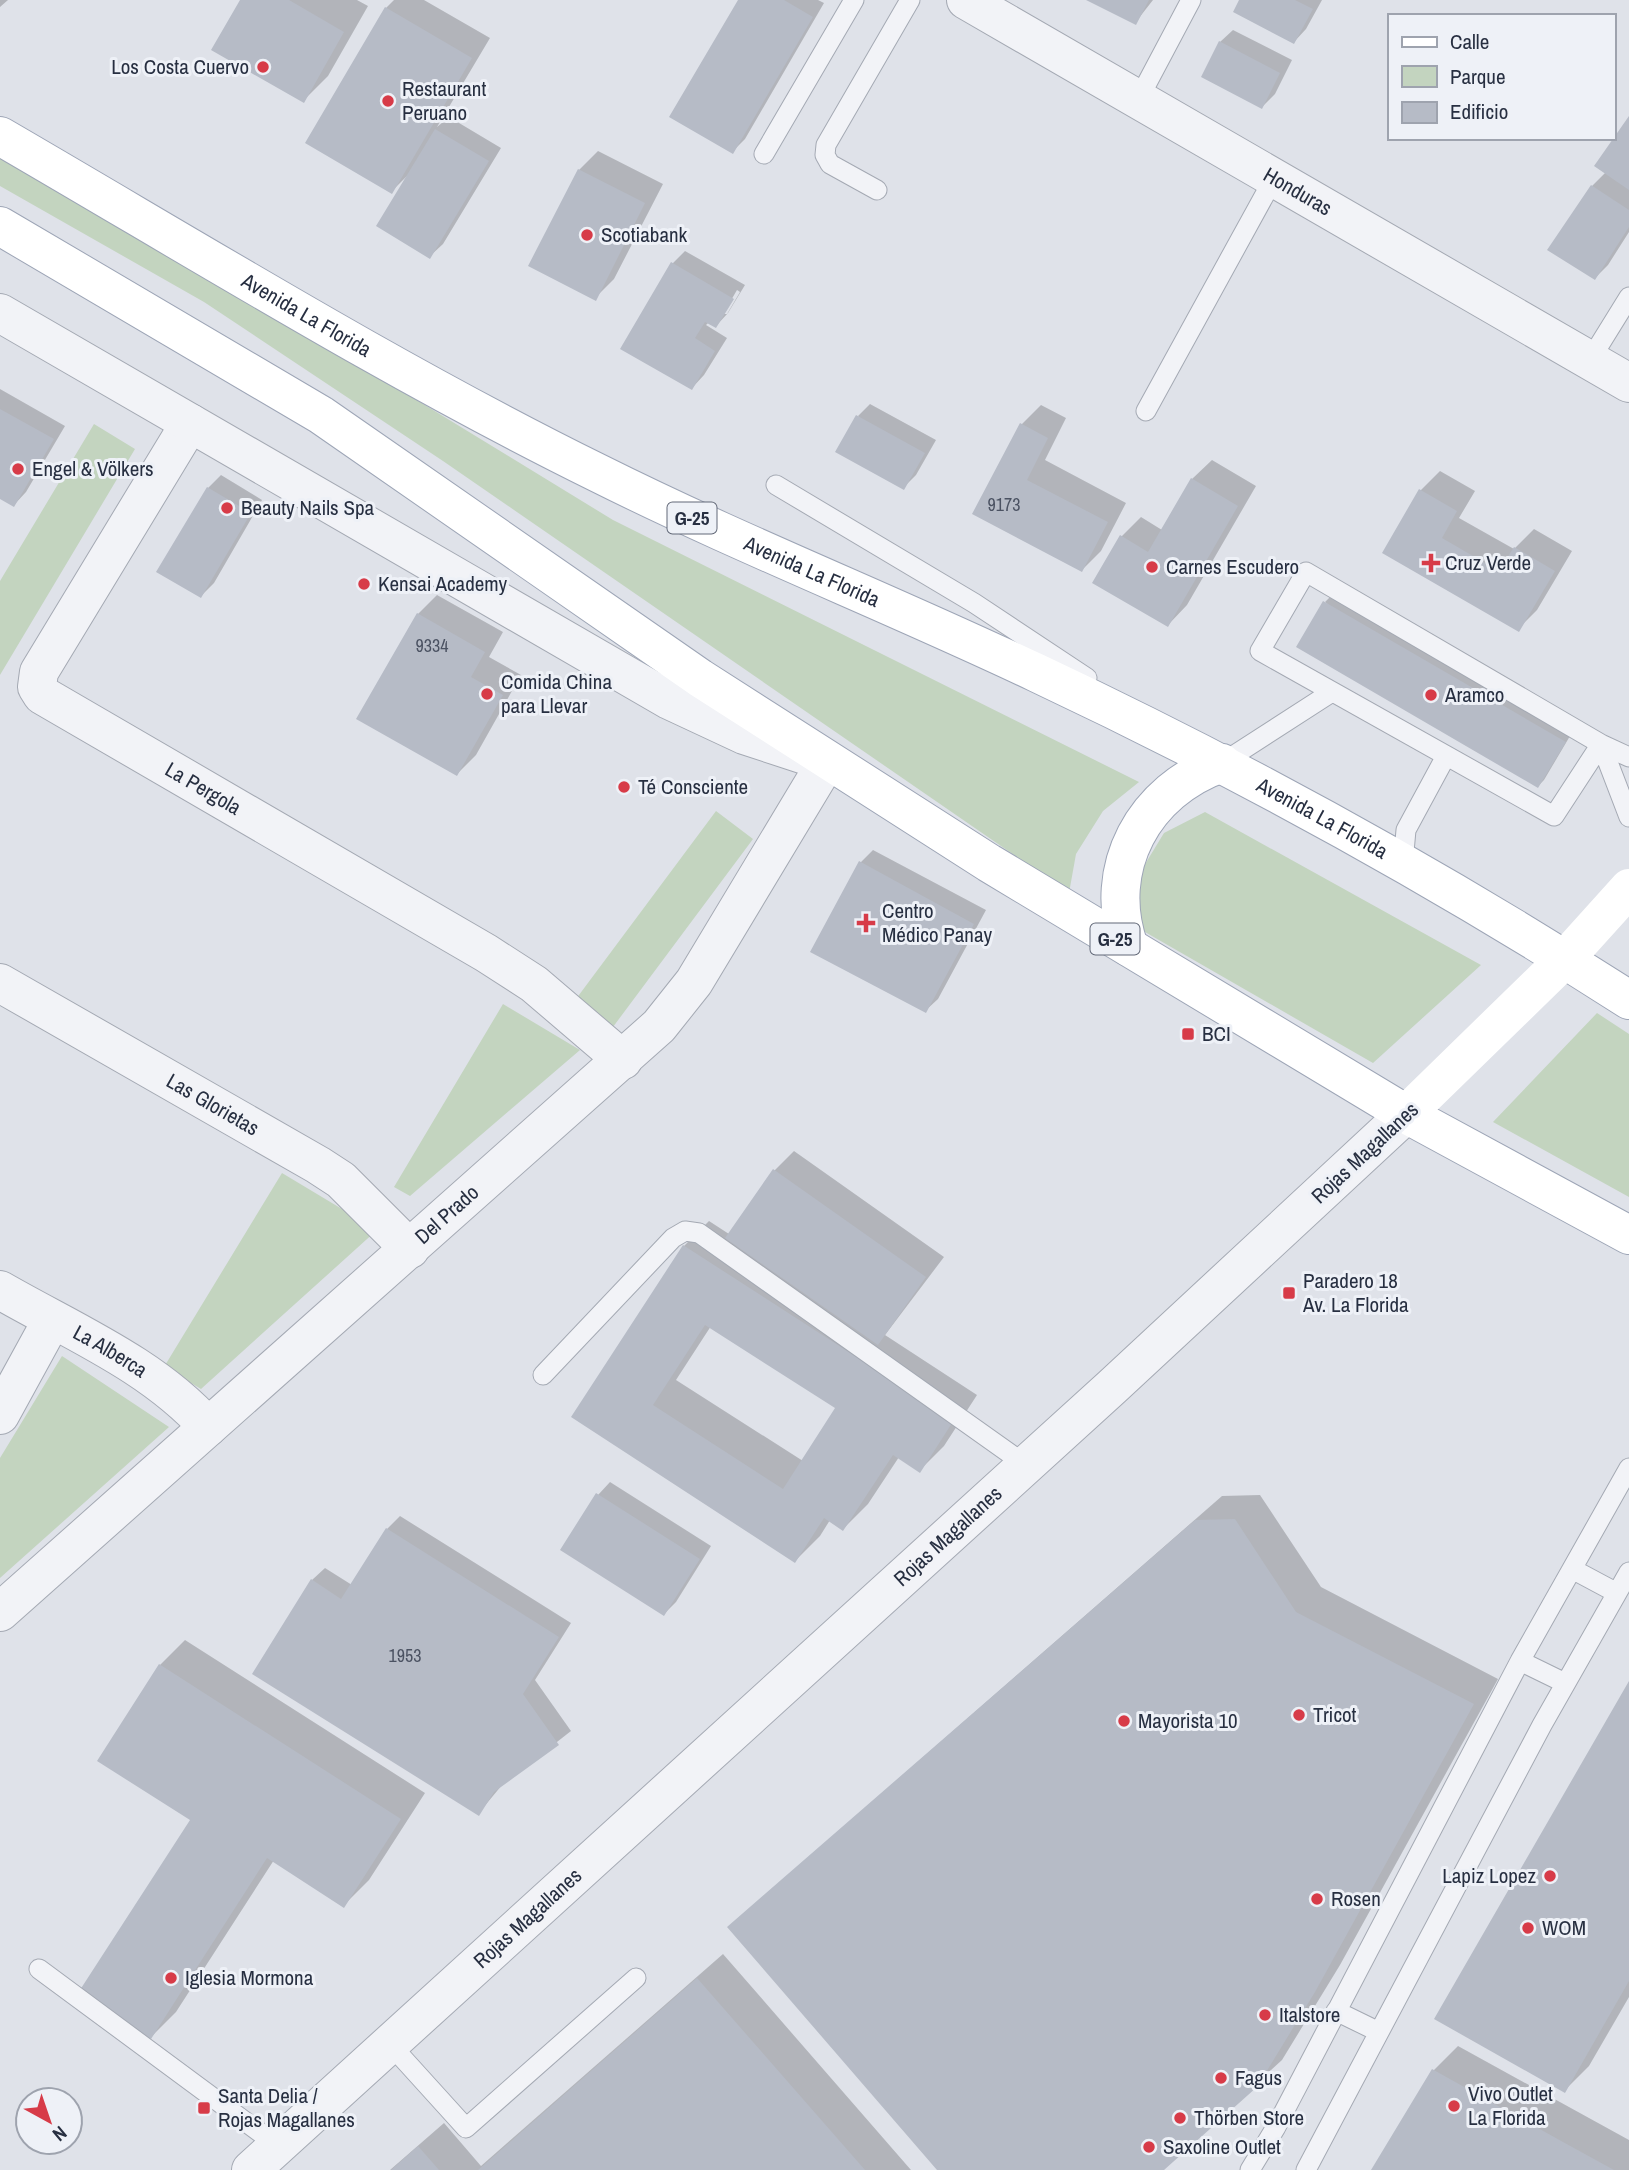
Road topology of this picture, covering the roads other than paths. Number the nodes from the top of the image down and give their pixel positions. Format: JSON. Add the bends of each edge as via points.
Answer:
{"nodes":[{"id":1,"x":854,"y":0,"type":"edge"},
{"id":2,"x":910,"y":0,"type":"edge"},
{"id":3,"x":966,"y":0,"type":"edge"},
{"id":4,"x":1191,"y":0,"type":"edge"},
{"id":5,"x":1138,"y":100,"type":"junction"},
{"id":6,"x":0,"y":136,"type":"edge"},
{"id":7,"x":764,"y":154,"type":"dead end"},
{"id":8,"x":1274,"y":177,"type":"junction"},
{"id":9,"x":877,"y":190,"type":"dead end"},
{"id":10,"x":0,"y":226,"type":"edge"},
{"id":11,"x":1629,"y":297,"type":"edge"},
{"id":12,"x":0,"y":313,"type":"edge"},
{"id":13,"x":1590,"y":360,"type":"junction"},
{"id":14,"x":1629,"y":383,"type":"edge"},
{"id":15,"x":1146,"y":411,"type":"dead end"},
{"id":16,"x":190,"y":423,"type":"junction"},
{"id":17,"x":776,"y":485,"type":"dead end"},
{"id":18,"x":1332,"y":692,"type":"junction"},
{"id":19,"x":1601,"y":744,"type":"junction"},
{"id":20,"x":1446,"y":756,"type":"junction"},
{"id":21,"x":1629,"y":757,"type":"edge"},
{"id":22,"x":827,"y":761,"type":"junction"},
{"id":23,"x":1222,"y":763,"type":"junction"},
{"id":24,"x":1629,"y":817,"type":"edge"},
{"id":25,"x":1403,"y":863,"type":"junction"},
{"id":26,"x":1629,"y":888,"type":"edge"},
{"id":27,"x":1129,"y":947,"type":"junction"},
{"id":28,"x":1565,"y":959,"type":"junction"},
{"id":29,"x":0,"y":983,"type":"edge"},
{"id":30,"x":1629,"y":1000,"type":"edge"},
{"id":31,"x":623,"y":1060,"type":"junction"},
{"id":32,"x":1406,"y":1114,"type":"junction"},
{"id":33,"x":1629,"y":1235,"type":"edge"},
{"id":34,"x":410,"y":1249,"type":"junction"},
{"id":35,"x":0,"y":1290,"type":"edge"},
{"id":36,"x":52,"y":1320,"type":"junction"},
{"id":37,"x":543,"y":1375,"type":"dead end"},
{"id":38,"x":0,"y":1415,"type":"edge"},
{"id":39,"x":208,"y":1427,"type":"junction"},
{"id":40,"x":1026,"y":1465,"type":"junction"},
{"id":41,"x":1626,"y":1478,"type":"edge"},
{"id":42,"x":1574,"y":1570,"type":"junction"},
{"id":43,"x":1629,"y":1572,"type":"edge"},
{"id":44,"x":1617,"y":1593,"type":"junction"},
{"id":45,"x":0,"y":1612,"type":"edge"},
{"id":46,"x":1520,"y":1661,"type":"junction"},
{"id":47,"x":1565,"y":1683,"type":"junction"},
{"id":48,"x":39,"y":1969,"type":"dead end"},
{"id":49,"x":636,"y":1978,"type":"dead end"},
{"id":50,"x":1336,"y":2011,"type":"junction"},
{"id":51,"x":1379,"y":2032,"type":"junction"},
{"id":52,"x":389,"y":2043,"type":"junction"},
{"id":53,"x":264,"y":2158,"type":"edge"},
{"id":54,"x":1250,"y":2170,"type":"edge"},
{"id":55,"x":1306,"y":2170,"type":"edge"}],
"edges":[{"from":1,"to":7,"type":"lane"},
{"from":2,"to":9,"type":"lane","via":[[826,145],[830,164]]},
{"from":3,"to":5,"type":"street","name":"Honduras"},
{"from":4,"to":5,"type":"lane"},
{"from":5,"to":8,"type":"street","name":"Honduras"},
{"from":6,"to":23,"type":"main road","name":"Avenida La Florida","number":"G-25","via":[[411,375],[597,473],[914,615]]},
{"from":8,"to":13,"type":"street","name":"Honduras"},
{"from":8,"to":15,"type":"lane"},
{"from":10,"to":22,"type":"main road","number":"G-25","via":[[321,415]]},
{"from":11,"to":13,"type":"lane"},
{"from":12,"to":16,"type":"street"},
{"from":13,"to":14,"type":"street","name":"Honduras"},
{"from":16,"to":22,"type":"street","via":[[669,700],[744,735]]},
{"from":16,"to":31,"type":"street","name":"La Pergola","via":[[39,672],[37,687],[42,695],[486,953],[534,984]]},
{"from":17,"to":23,"type":"lane","via":[[974,603],[1034,646]]},
{"from":18,"to":19,"type":"lane","via":[[1260,651],[1306,572]]},
{"from":18,"to":20,"type":"lane"},
{"from":18,"to":23,"type":"lane"},
{"from":19,"to":20,"type":"lane","via":[[1554,817]]},
{"from":19,"to":21,"type":"lane"},
{"from":19,"to":24,"type":"lane"},
{"from":20,"to":25,"type":"lane","via":[[1406,830]]},
{"from":22,"to":27,"type":"main road","number":"G-25"},
{"from":22,"to":31,"type":"street","name":"Del Prado","via":[[694,982],[659,1026]]},
{"from":23,"to":25,"type":"main road","name":"Avenida La Florida","number":"G-25"},
{"from":23,"to":27,"type":"main road","via":[[1193,775],[1168,793],[1139,828],[1120,887],[1121,918]]},
{"from":25,"to":28,"type":"main road","name":"Avenida La Florida","number":"G-25"},
{"from":26,"to":28,"type":"main road","name":"Rojas Magallanes"},
{"from":27,"to":32,"type":"main road","number":"G-25"},
{"from":28,"to":30,"type":"main road","name":"Avenida La Florida","number":"G-25"},
{"from":28,"to":32,"type":"main road","name":"Rojas Magallanes"},
{"from":29,"to":34,"type":"street","name":"Las Glorietas","via":[[318,1165],[341,1180]]},
{"from":31,"to":34,"type":"street","name":"Del Prado"},
{"from":32,"to":33,"type":"main road","number":"G-25"},
{"from":32,"to":40,"type":"street","name":"Rojas Magallanes"},
{"from":34,"to":39,"type":"street","name":"Del Prado"},
{"from":35,"to":36,"type":"street","name":"La Alberca"},
{"from":36,"to":38,"type":"street"},
{"from":36,"to":39,"type":"street","name":"La Alberca","via":[[159,1381]]},
{"from":37,"to":40,"type":"lane","via":[[673,1238],[685,1231],[699,1233]]},
{"from":39,"to":45,"type":"street","name":"Del Prado"},
{"from":40,"to":52,"type":"street","name":"Rojas Magallanes"},
{"from":41,"to":42,"type":"lane"},
{"from":42,"to":44,"type":"lane"},
{"from":42,"to":46,"type":"lane"},
{"from":43,"to":44,"type":"lane"},
{"from":44,"to":47,"type":"lane"},
{"from":46,"to":47,"type":"lane"},
{"from":46,"to":50,"type":"lane"},
{"from":47,"to":51,"type":"lane"},
{"from":48,"to":53,"type":"lane"},
{"from":49,"to":52,"type":"lane","via":[[466,2128]]},
{"from":50,"to":51,"type":"lane"},
{"from":50,"to":54,"type":"lane"},
{"from":51,"to":55,"type":"lane"},
{"from":52,"to":53,"type":"street","name":"Rojas Magallanes"}]}
